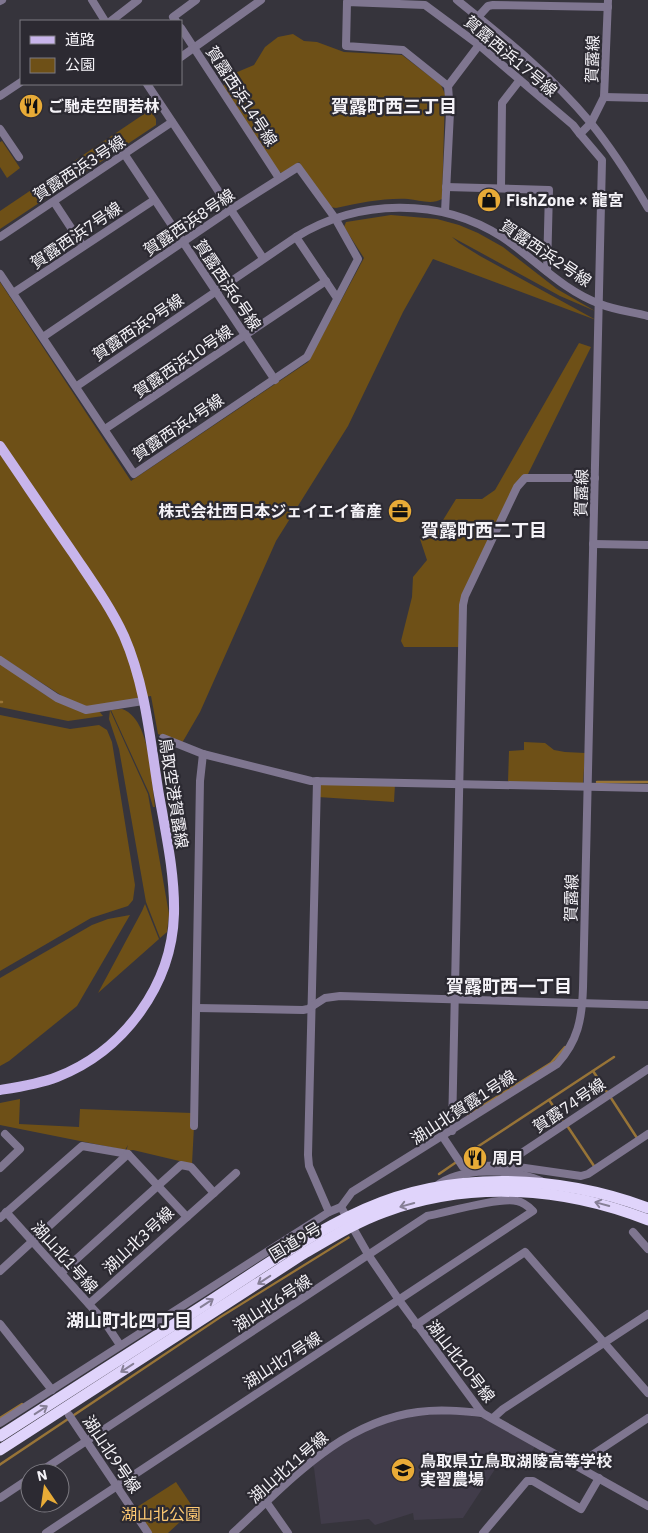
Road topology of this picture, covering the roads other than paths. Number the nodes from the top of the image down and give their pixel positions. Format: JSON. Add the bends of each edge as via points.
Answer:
{"nodes":[{"id":1,"x":92,"y":0,"type":"edge"},
{"id":2,"x":138,"y":0,"type":"edge"},
{"id":3,"x":196,"y":0,"type":"edge"},
{"id":4,"x":261,"y":0,"type":"edge"},
{"id":5,"x":457,"y":0,"type":"edge"},
{"id":6,"x":562,"y":3,"type":"edge"},
{"id":7,"x":608,"y":4,"type":"edge"},
{"id":8,"x":478,"y":17,"type":"junction"},
{"id":9,"x":105,"y":20,"type":"edge"},
{"id":10,"x":112,"y":20,"type":"edge"},
{"id":11,"x":175,"y":20,"type":"edge"},
{"id":12,"x":182,"y":30,"type":"edge"},
{"id":13,"x":479,"y":45,"type":"junction"},
{"id":14,"x":194,"y":48,"type":"junction"},
{"id":15,"x":182,"y":56,"type":"edge"},
{"id":16,"x":519,"y":81,"type":"junction"},
{"id":17,"x":20,"y":83,"type":"edge"},
{"id":18,"x":148,"y":85,"type":"edge"},
{"id":19,"x":448,"y":86,"type":"junction"},
{"id":20,"x":0,"y":96,"type":"edge"},
{"id":21,"x":604,"y":97,"type":"junction"},
{"id":22,"x":648,"y":98,"type":"edge"},
{"id":23,"x":172,"y":122,"type":"junction"},
{"id":24,"x":591,"y":123,"type":"junction"},
{"id":25,"x":1,"y":133,"type":"edge"},
{"id":26,"x":580,"y":134,"type":"junction"},
{"id":27,"x":125,"y":155,"type":"junction"},
{"id":28,"x":19,"y":157,"type":"dead end"},
{"id":29,"x":280,"y":178,"type":"junction"},
{"id":30,"x":446,"y":187,"type":"junction"},
{"id":31,"x":500,"y":188,"type":"junction"},
{"id":32,"x":154,"y":200,"type":"junction"},
{"id":33,"x":54,"y":202,"type":"junction"},
{"id":34,"x":648,"y":208,"type":"edge"},
{"id":35,"x":230,"y":210,"type":"junction"},
{"id":36,"x":445,"y":212,"type":"junction"},
{"id":37,"x":335,"y":218,"type":"junction"},
{"id":38,"x":0,"y":237,"type":"edge"},
{"id":39,"x":296,"y":237,"type":"junction"},
{"id":40,"x":183,"y":242,"type":"junction"},
{"id":41,"x":83,"y":246,"type":"junction"},
{"id":42,"x":263,"y":258,"type":"junction"},
{"id":43,"x":547,"y":271,"type":"junction"},
{"id":44,"x":0,"y":274,"type":"edge"},
{"id":45,"x":326,"y":282,"type":"junction"},
{"id":46,"x":215,"y":291,"type":"junction"},
{"id":47,"x":14,"y":293,"type":"junction"},
{"id":48,"x":338,"y":298,"type":"junction"},
{"id":49,"x":599,"y":304,"type":"junction"},
{"id":50,"x":648,"y":316,"type":"edge"},
{"id":51,"x":245,"y":336,"type":"junction"},
{"id":52,"x":44,"y":337,"type":"junction"},
{"id":53,"x":275,"y":380,"type":"junction"},
{"id":54,"x":77,"y":386,"type":"junction"},
{"id":55,"x":105,"y":429,"type":"junction"},
{"id":56,"x":0,"y":446,"type":"edge"},
{"id":57,"x":595,"y":478,"type":"junction"},
{"id":58,"x":593,"y":544,"type":"junction"},
{"id":59,"x":648,"y":545,"type":"edge"},
{"id":60,"x":0,"y":660,"type":"edge"},
{"id":61,"x":143,"y":701,"type":"junction"},
{"id":62,"x":162,"y":738,"type":"dead end"},
{"id":63,"x":203,"y":754,"type":"junction"},
{"id":64,"x":317,"y":781,"type":"junction"},
{"id":65,"x":459,"y":784,"type":"junction"},
{"id":66,"x":588,"y":787,"type":"junction"},
{"id":67,"x":648,"y":788,"type":"edge"},
{"id":68,"x":453,"y":1000,"type":"junction"},
{"id":69,"x":582,"y":1002,"type":"junction"},
{"id":70,"x":648,"y":1005,"type":"edge"},
{"id":71,"x":312,"y":1006,"type":"junction"},
{"id":72,"x":197,"y":1008,"type":"junction"},
{"id":73,"x":648,"y":1069,"type":"edge"},
{"id":74,"x":0,"y":1090,"type":"edge"},
{"id":75,"x":194,"y":1126,"type":"dead end"},
{"id":76,"x":452,"y":1131,"type":"junction"},
{"id":77,"x":5,"y":1134,"type":"dead end"},
{"id":78,"x":648,"y":1134,"type":"edge"},
{"id":79,"x":443,"y":1137,"type":"junction"},
{"id":80,"x":128,"y":1154,"type":"junction"},
{"id":81,"x":0,"y":1168,"type":"edge"},
{"id":82,"x":504,"y":1168,"type":"junction"},
{"id":83,"x":473,"y":1170,"type":"junction"},
{"id":84,"x":236,"y":1173,"type":"dead end"},
{"id":85,"x":545,"y":1184,"type":"junction"},
{"id":86,"x":157,"y":1186,"type":"junction"},
{"id":87,"x":434,"y":1188,"type":"junction"},
{"id":88,"x":214,"y":1193,"type":"junction"},
{"id":89,"x":648,"y":1208,"type":"edge"},
{"id":90,"x":533,"y":1211,"type":"joint"},
{"id":91,"x":329,"y":1212,"type":"junction"},
{"id":92,"x":3,"y":1215,"type":"edge"},
{"id":93,"x":187,"y":1217,"type":"junction"},
{"id":94,"x":346,"y":1217,"type":"junction"},
{"id":95,"x":648,"y":1220,"type":"edge"},
{"id":96,"x":633,"y":1232,"type":"dead end"},
{"id":97,"x":32,"y":1242,"type":"junction"},
{"id":98,"x":648,"y":1249,"type":"edge"},
{"id":99,"x":369,"y":1256,"type":"junction"},
{"id":100,"x":0,"y":1271,"type":"edge"},
{"id":101,"x":61,"y":1273,"type":"junction"},
{"id":102,"x":399,"y":1300,"type":"junction"},
{"id":103,"x":89,"y":1304,"type":"junction"},
{"id":104,"x":648,"y":1314,"type":"edge"},
{"id":105,"x":0,"y":1324,"type":"edge"},
{"id":106,"x":416,"y":1325,"type":"junction"},
{"id":107,"x":604,"y":1343,"type":"junction"},
{"id":108,"x":120,"y":1345,"type":"junction"},
{"id":109,"x":52,"y":1390,"type":"junction"},
{"id":110,"x":648,"y":1393,"type":"edge"},
{"id":111,"x":482,"y":1413,"type":"junction"},
{"id":112,"x":69,"y":1415,"type":"dead end"},
{"id":113,"x":493,"y":1418,"type":"junction"},
{"id":114,"x":648,"y":1418,"type":"edge"},
{"id":115,"x":0,"y":1423,"type":"edge"},
{"id":116,"x":0,"y":1436,"type":"edge"},
{"id":117,"x":87,"y":1441,"type":"junction"},
{"id":118,"x":0,"y":1450,"type":"edge"},
{"id":119,"x":53,"y":1463,"type":"edge"},
{"id":120,"x":577,"y":1465,"type":"junction"},
{"id":121,"x":599,"y":1478,"type":"junction"},
{"id":122,"x":20,"y":1485,"type":"edge"},
{"id":123,"x":116,"y":1486,"type":"junction"},
{"id":124,"x":0,"y":1498,"type":"edge"},
{"id":125,"x":267,"y":1503,"type":"junction"},
{"id":126,"x":648,"y":1506,"type":"edge"},
{"id":127,"x":46,"y":1533,"type":"edge"},
{"id":128,"x":148,"y":1533,"type":"edge"},
{"id":129,"x":233,"y":1533,"type":"edge"},
{"id":130,"x":288,"y":1533,"type":"edge"},
{"id":131,"x":483,"y":1533,"type":"edge"}],
"edges":[{"from":1,"to":9,"type":"street"},
{"from":2,"to":10,"type":"street"},
{"from":3,"to":11,"type":"street","via":[[173,17]]},
{"from":4,"to":14,"type":"street"},
{"from":5,"to":8,"type":"street"},
{"from":6,"to":7,"type":"street"},
{"from":6,"to":8,"type":"street","via":[[493,5]]},
{"from":7,"to":21,"type":"street","name":"賀露線"},
{"from":8,"to":24,"type":"street"},
{"from":12,"to":14,"type":"street","name":"賀露西浜14号線"},
{"from":13,"to":16,"type":"street","name":"賀露西浜17号線"},
{"from":13,"to":19,"type":"street"},
{"from":13,"to":19,"type":"street","name":"賀露西浜17号線","via":[[425,5],[347,2],[346,46],[403,50]]},
{"from":14,"to":15,"type":"street"},
{"from":14,"to":29,"type":"street","name":"賀露西浜14号線"},
{"from":16,"to":26,"type":"street","name":"賀露西浜17号線"},
{"from":16,"to":31,"type":"street","via":[[502,103]]},
{"from":17,"to":20,"type":"street"},
{"from":18,"to":23,"type":"street"},
{"from":19,"to":30,"type":"street","via":[[450,112]]},
{"from":21,"to":22,"type":"street"},
{"from":21,"to":24,"type":"street","name":"賀露線"},
{"from":23,"to":27,"type":"street","name":"賀露西浜3号線"},
{"from":23,"to":35,"type":"street"},
{"from":24,"to":26,"type":"street","name":"賀露線"},
{"from":24,"to":34,"type":"street"},
{"from":25,"to":28,"type":"street"},
{"from":26,"to":49,"type":"street","name":"賀露線","via":[[602,160]]},
{"from":27,"to":32,"type":"street","name":"賀露西浜6号線"},
{"from":27,"to":33,"type":"street","name":"賀露西浜3号線"},
{"from":29,"to":35,"type":"street","name":"賀露西浜8号線"},
{"from":29,"to":37,"type":"street","name":"賀露西浜8号線","via":[[298,167]]},
{"from":30,"to":31,"type":"street"},
{"from":30,"to":36,"type":"street"},
{"from":31,"to":43,"type":"street","via":[[549,190]]},
{"from":32,"to":40,"type":"street","name":"賀露西浜6号線"},
{"from":32,"to":41,"type":"street","name":"賀露西浜7号線"},
{"from":33,"to":38,"type":"street","name":"賀露西浜3号線"},
{"from":33,"to":41,"type":"street"},
{"from":35,"to":40,"type":"street","name":"賀露西浜8号線"},
{"from":35,"to":42,"type":"street"},
{"from":36,"to":37,"type":"street","name":"賀露西浜2号線","via":[[390,207]]},
{"from":36,"to":43,"type":"street","name":"賀露西浜2号線","via":[[502,237]]},
{"from":37,"to":39,"type":"street","name":"賀露西浜2号線"},
{"from":37,"to":48,"type":"street","name":"賀露西浜4号線","via":[[358,259]]},
{"from":39,"to":42,"type":"street","name":"賀露西浜2号線"},
{"from":39,"to":45,"type":"street"},
{"from":40,"to":46,"type":"street","name":"賀露西浜6号線"},
{"from":40,"to":52,"type":"street","name":"賀露西浜8号線"},
{"from":41,"to":47,"type":"street","name":"賀露西浜7号線"},
{"from":42,"to":46,"type":"street","name":"賀露西浜2号線"},
{"from":43,"to":49,"type":"street","name":"賀露西浜2号線"},
{"from":44,"to":47,"type":"street","name":"賀露西浜4号線"},
{"from":45,"to":48,"type":"street"},
{"from":45,"to":51,"type":"street","name":"賀露西浜10号線"},
{"from":46,"to":51,"type":"street","name":"賀露西浜6号線"},
{"from":46,"to":54,"type":"street","name":"賀露西浜9号線"},
{"from":47,"to":52,"type":"street","name":"賀露西浜4号線"},
{"from":48,"to":53,"type":"street","name":"賀露西浜4号線","via":[[307,357]]},
{"from":49,"to":50,"type":"street","name":"賀露西浜2号線"},
{"from":49,"to":57,"type":"street","name":"賀露線"},
{"from":51,"to":53,"type":"street","name":"賀露西浜6号線"},
{"from":51,"to":55,"type":"street","name":"賀露西浜10号線"},
{"from":52,"to":54,"type":"street","name":"賀露西浜4号線"},
{"from":53,"to":55,"type":"street","name":"賀露西浜4号線","via":[[134,474]]},
{"from":54,"to":55,"type":"street","name":"賀露西浜4号線"},
{"from":56,"to":61,"type":"main road","name":"鳥取空港賀露線","via":[[111,611],[131,655]]},
{"from":57,"to":58,"type":"street","name":"賀露線"},
{"from":57,"to":65,"type":"street","via":[[533,476],[521,481],[465,596]]},
{"from":58,"to":59,"type":"street"},
{"from":58,"to":66,"type":"street","name":"賀露線"},
{"from":60,"to":61,"type":"street","via":[[57,698],[86,710]]},
{"from":61,"to":74,"type":"main road","name":"鳥取空港賀露線","via":[[173,889],[173,930],[165,964],[144,1007],[128,1028],[103,1051],[56,1077]]},
{"from":62,"to":63,"type":"street"},
{"from":63,"to":64,"type":"street"},
{"from":63,"to":72,"type":"street"},
{"from":64,"to":65,"type":"street"},
{"from":64,"to":71,"type":"street"},
{"from":65,"to":66,"type":"street"},
{"from":65,"to":68,"type":"street"},
{"from":66,"to":67,"type":"street"},
{"from":66,"to":69,"type":"street","name":"賀露線"},
{"from":68,"to":69,"type":"street"},
{"from":68,"to":71,"type":"street","via":[[340,996],[325,998]]},
{"from":68,"to":76,"type":"street"},
{"from":69,"to":70,"type":"street"},
{"from":69,"to":76,"type":"street","name":"湖山北賀露1号線","via":[[575,1041],[557,1064]]},
{"from":71,"to":72,"type":"street","via":[[303,1010]]},
{"from":71,"to":91,"type":"street","via":[[308,1155],[309,1166]]},
{"from":72,"to":75,"type":"street"},
{"from":73,"to":82,"type":"street","name":"賀露74号線"},
{"from":76,"to":79,"type":"street","name":"湖山北賀露1号線"},
{"from":77,"to":81,"type":"street","via":[[20,1149]]},
{"from":78,"to":82,"type":"street","via":[[581,1176]]},
{"from":79,"to":83,"type":"street","via":[[463,1167]]},
{"from":79,"to":94,"type":"street","name":"湖山北賀露1号線","via":[[352,1192]]},
{"from":80,"to":86,"type":"street","name":"湖山北3号線"},
{"from":80,"to":92,"type":"street","via":[[82,1146]]},
{"from":80,"to":97,"type":"street"},
{"from":82,"to":83,"type":"street"},
{"from":82,"to":85,"type":"street"},
{"from":83,"to":87,"type":"street","via":[[446,1178]]},
{"from":84,"to":88,"type":"street"},
{"from":85,"to":87,"type":"highway","name":"国道9号","via":[[486,1182]]},
{"from":85,"to":89,"type":"highway","name":"国道9号","via":[[596,1192]]},
{"from":86,"to":88,"type":"street","via":[[181,1164],[191,1167]]},
{"from":86,"to":93,"type":"street","name":"湖山北3号線"},
{"from":86,"to":101,"type":"street"},
{"from":87,"to":94,"type":"highway","name":"国道9号","via":[[392,1199]]},
{"from":88,"to":93,"type":"street"},
{"from":90,"to":99,"type":"street","name":"湖山北6号線","via":[[515,1200],[427,1216]]},
{"from":90,"to":102,"type":"street","name":"湖山北7号線"},
{"from":91,"to":94,"type":"street"},
{"from":91,"to":108,"type":"street"},
{"from":92,"to":97,"type":"street","name":"湖山北1号線"},
{"from":93,"to":103,"type":"street","name":"湖山北3号線"},
{"from":95,"to":94,"type":"highway","name":"国道9号","one_way":true,"via":[[569,1197],[492,1191],[456,1194],[383,1212]]},
{"from":94,"to":99,"type":"street","name":"湖山北10号線"},
{"from":116,"to":94,"type":"highway","name":"国道9号","one_way":true},
{"from":94,"to":118,"type":"highway","name":"国道9号","one_way":true,"via":[[289,1263]]},
{"from":96,"to":98,"type":"street"},
{"from":97,"to":100,"type":"street"},
{"from":97,"to":101,"type":"street","name":"湖山北1号線"},
{"from":99,"to":102,"type":"street","name":"湖山北10号線"},
{"from":99,"to":117,"type":"street","name":"湖山北6号線"},
{"from":101,"to":103,"type":"street","name":"湖山北1号線"},
{"from":102,"to":106,"type":"street","name":"湖山北10号線"},
{"from":102,"to":123,"type":"street","name":"湖山北7号線"},
{"from":103,"to":108,"type":"street","name":"湖山北1号線"},
{"from":104,"to":107,"type":"street"},
{"from":105,"to":109,"type":"street"},
{"from":106,"to":107,"type":"street","via":[[525,1252]]},
{"from":106,"to":111,"type":"street","name":"湖山北10号線"},
{"from":107,"to":110,"type":"street"},
{"from":107,"to":113,"type":"street"},
{"from":108,"to":109,"type":"street"},
{"from":109,"to":115,"type":"street"},
{"from":111,"to":113,"type":"street","name":"湖山北10号線"},
{"from":111,"to":125,"type":"street","name":"湖山北11号線","via":[[417,1412],[363,1428],[324,1452]]},
{"from":112,"to":117,"type":"street","name":"湖山北9号線"},
{"from":113,"to":120,"type":"street","name":"湖山北10号線"},
{"from":114,"to":120,"type":"street"},
{"from":117,"to":119,"type":"street","name":"湖山北6号線"},
{"from":117,"to":123,"type":"street","name":"湖山北9号線"},
{"from":120,"to":121,"type":"street","name":"湖山北10号線"},
{"from":121,"to":126,"type":"street","name":"湖山北10号線"},
{"from":121,"to":131,"type":"street","via":[[581,1510],[533,1481],[527,1481]]},
{"from":122,"to":124,"type":"street"},
{"from":123,"to":127,"type":"street","name":"湖山北7号線"},
{"from":123,"to":128,"type":"street","name":"湖山北9号線"},
{"from":125,"to":129,"type":"street","name":"湖山北11号線"},
{"from":125,"to":130,"type":"street"}]}
